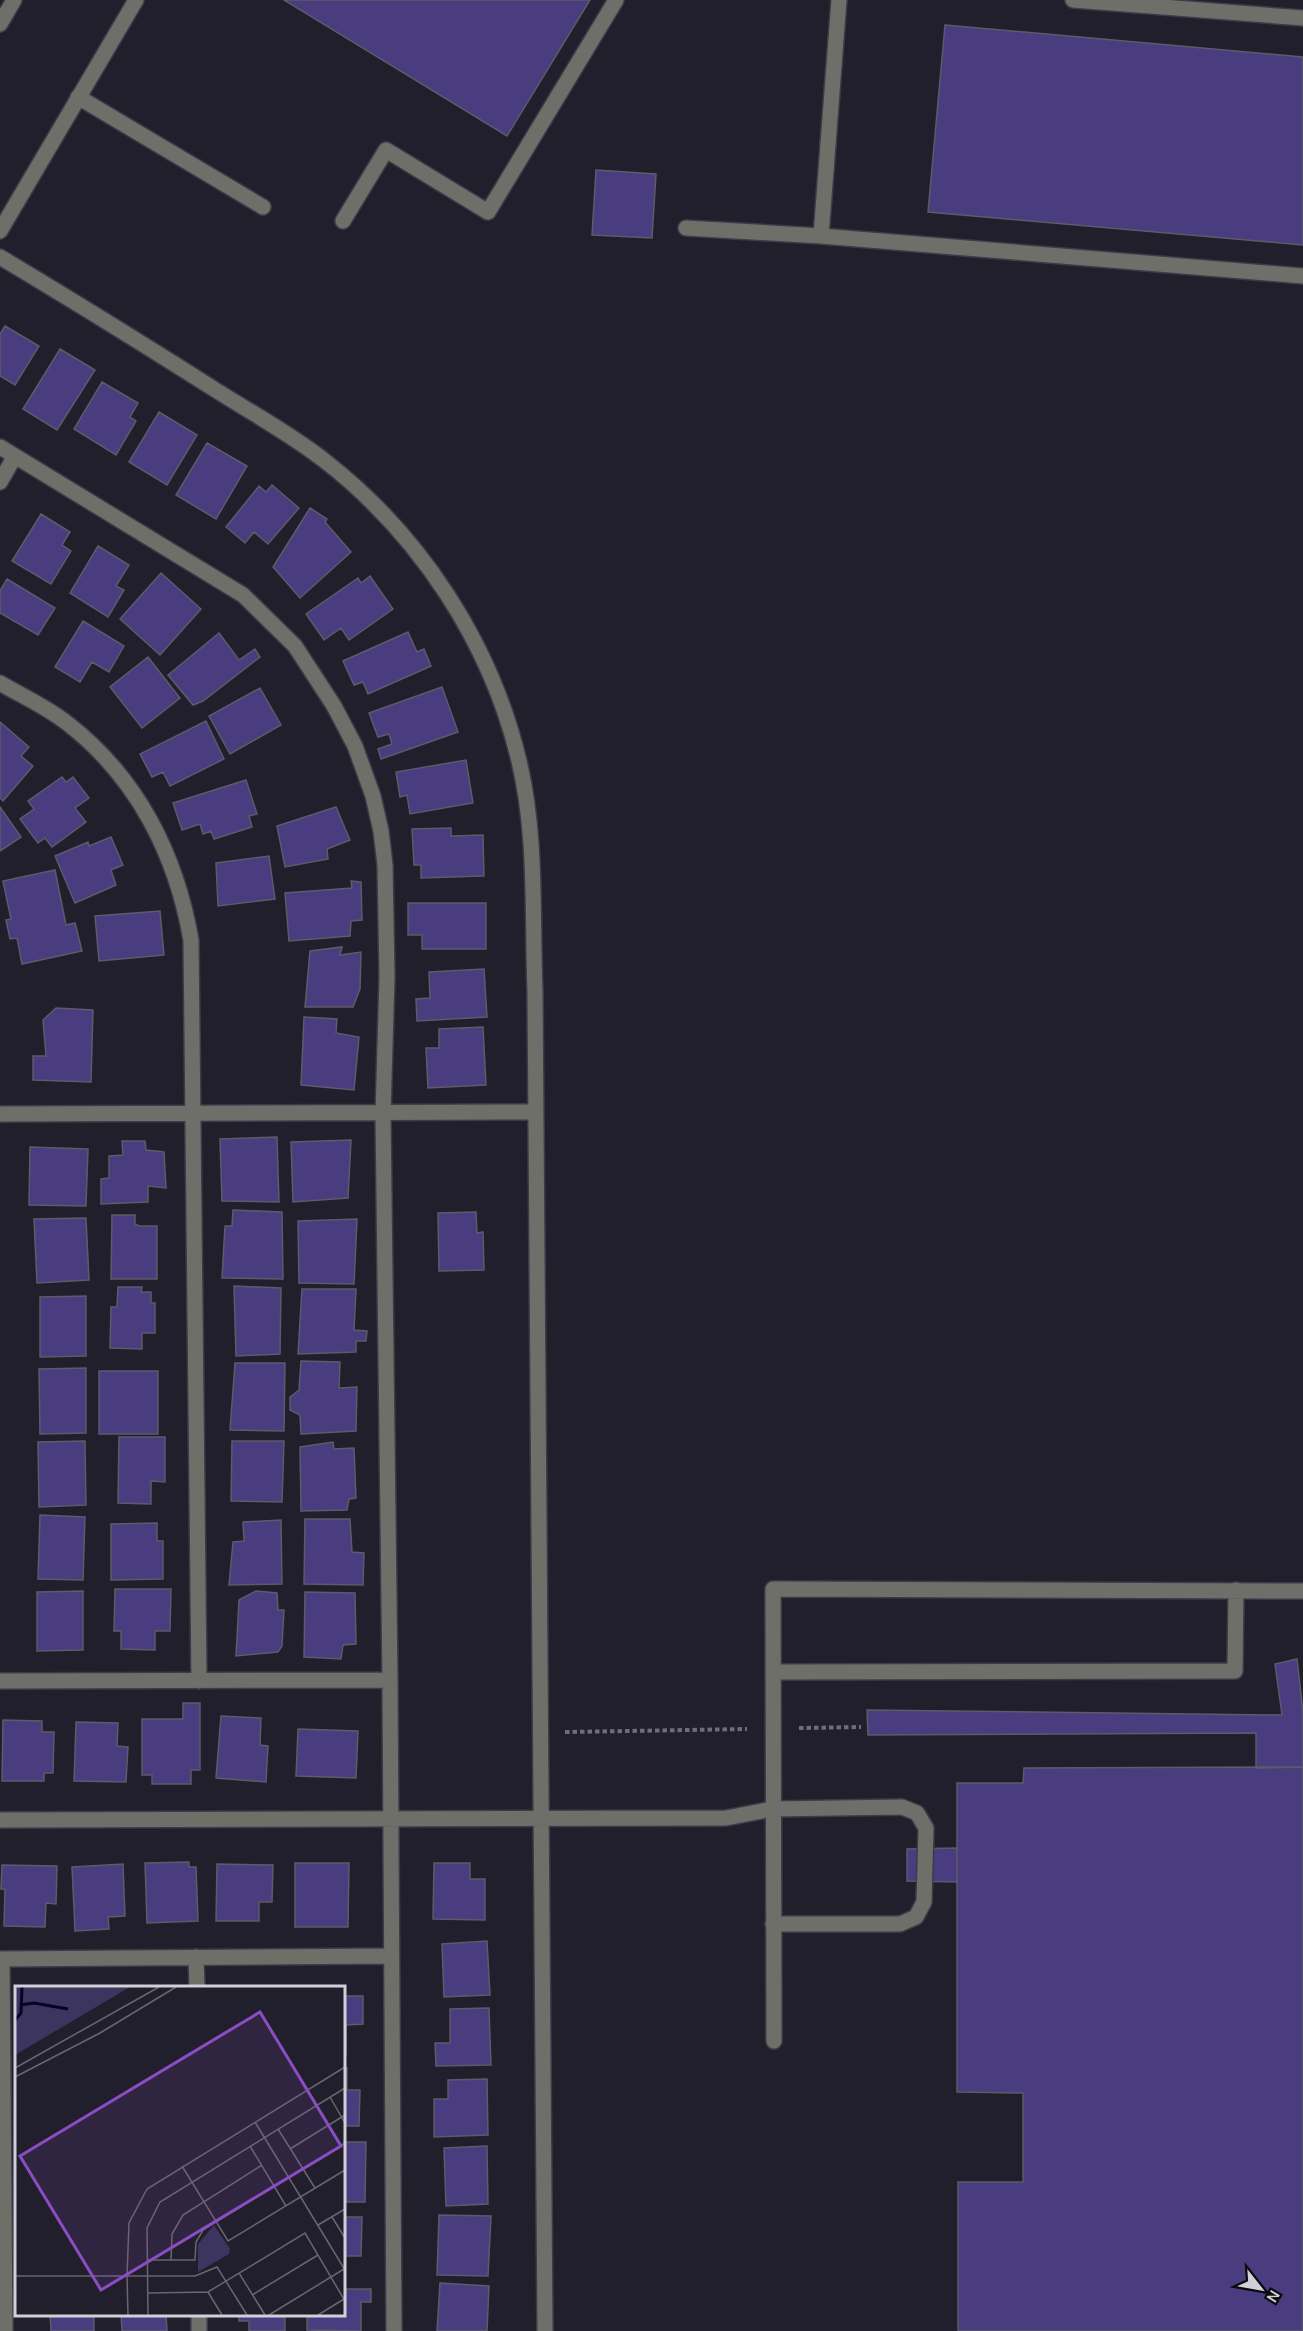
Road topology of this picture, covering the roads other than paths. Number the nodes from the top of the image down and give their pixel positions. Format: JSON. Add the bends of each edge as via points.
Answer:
{"nodes":[{"id":1,"x":14,"y":0,"type":"edge"},
{"id":2,"x":136,"y":0,"type":"edge"},
{"id":3,"x":616,"y":0,"type":"edge"},
{"id":4,"x":838,"y":0,"type":"edge"},
{"id":5,"x":1072,"y":0,"type":"edge"},
{"id":6,"x":1303,"y":18,"type":"edge"},
{"id":7,"x":0,"y":24,"type":"edge"},
{"id":8,"x":78,"y":97,"type":"junction"},
{"id":9,"x":263,"y":207,"type":"dead end"},
{"id":10,"x":343,"y":221,"type":"dead end"},
{"id":11,"x":686,"y":228,"type":"dead end"},
{"id":12,"x":0,"y":231,"type":"edge"},
{"id":13,"x":821,"y":236,"type":"junction"},
{"id":14,"x":0,"y":257,"type":"edge"},
{"id":15,"x":1303,"y":276,"type":"edge"},
{"id":16,"x":0,"y":447,"type":"edge"},
{"id":17,"x":15,"y":456,"type":"junction"},
{"id":18,"x":0,"y":482,"type":"edge"},
{"id":19,"x":0,"y":683,"type":"edge"},
{"id":20,"x":536,"y":1112,"type":"junction"},
{"id":21,"x":192,"y":1113,"type":"junction"},
{"id":22,"x":0,"y":1114,"type":"edge"},
{"id":23,"x":383,"y":1114,"type":"junction"},
{"id":24,"x":1236,"y":1590,"type":"junction"},
{"id":25,"x":1303,"y":1591,"type":"edge"},
{"id":26,"x":773,"y":1672,"type":"junction"},
{"id":27,"x":390,"y":1680,"type":"junction"},
{"id":28,"x":0,"y":1681,"type":"edge"},
{"id":29,"x":199,"y":1681,"type":"junction"},
{"id":30,"x":772,"y":1809,"type":"junction"},
{"id":31,"x":389,"y":1818,"type":"junction"},
{"id":32,"x":542,"y":1818,"type":"junction"},
{"id":33,"x":0,"y":1821,"type":"edge"},
{"id":34,"x":773,"y":1924,"type":"junction"},
{"id":35,"x":391,"y":1956,"type":"junction"},
{"id":36,"x":196,"y":1957,"type":"junction"},
{"id":37,"x":1,"y":1959,"type":"edge"},
{"id":38,"x":197,"y":1986,"type":"edge"},
{"id":39,"x":774,"y":2041,"type":"dead end"},
{"id":40,"x":5,"y":2331,"type":"edge"},
{"id":41,"x":394,"y":2331,"type":"edge"},
{"id":42,"x":545,"y":2331,"type":"edge"}],
"edges":[{"from":1,"to":7,"type":"street"},
{"from":2,"to":8,"type":"street"},
{"from":3,"to":10,"type":"street","via":[[488,212],[386,150]]},
{"from":4,"to":13,"type":"street"},
{"from":5,"to":6,"type":"street"},
{"from":8,"to":9,"type":"street"},
{"from":8,"to":12,"type":"street"},
{"from":11,"to":13,"type":"street"},
{"from":13,"to":15,"type":"street"},
{"from":14,"to":20,"type":"street","via":[[323,459],[390,520],[446,592],[490,674],[519,762],[530,839]]},
{"from":16,"to":17,"type":"street"},
{"from":17,"to":18,"type":"street"},
{"from":17,"to":23,"type":"street","via":[[243,595],[296,646],[334,706],[365,771],[381,831],[387,977]]},
{"from":19,"to":21,"type":"street","via":[[65,722],[94,746],[125,782],[160,837],[182,896],[191,940]]},
{"from":20,"to":23,"type":"street"},
{"from":20,"to":32,"type":"street"},
{"from":21,"to":22,"type":"street"},
{"from":21,"to":23,"type":"street"},
{"from":21,"to":29,"type":"street"},
{"from":23,"to":27,"type":"street"},
{"from":24,"to":25,"type":"street"},
{"from":24,"to":26,"type":"street","via":[[1235,1671]]},
{"from":24,"to":26,"type":"street","via":[[773,1589]]},
{"from":26,"to":30,"type":"street"},
{"from":27,"to":29,"type":"street"},
{"from":27,"to":31,"type":"street"},
{"from":28,"to":29,"type":"street"},
{"from":30,"to":32,"type":"street","via":[[726,1818]]},
{"from":30,"to":34,"type":"street"},
{"from":30,"to":34,"type":"street","via":[[902,1807],[917,1813],[926,1828],[924,1902],[916,1917],[900,1924]]},
{"from":31,"to":32,"type":"street"},
{"from":31,"to":33,"type":"street"},
{"from":31,"to":35,"type":"street"},
{"from":32,"to":42,"type":"street"},
{"from":34,"to":39,"type":"street"},
{"from":35,"to":36,"type":"street"},
{"from":35,"to":41,"type":"street"},
{"from":36,"to":37,"type":"street"},
{"from":36,"to":38,"type":"street"},
{"from":37,"to":40,"type":"street"}]}
